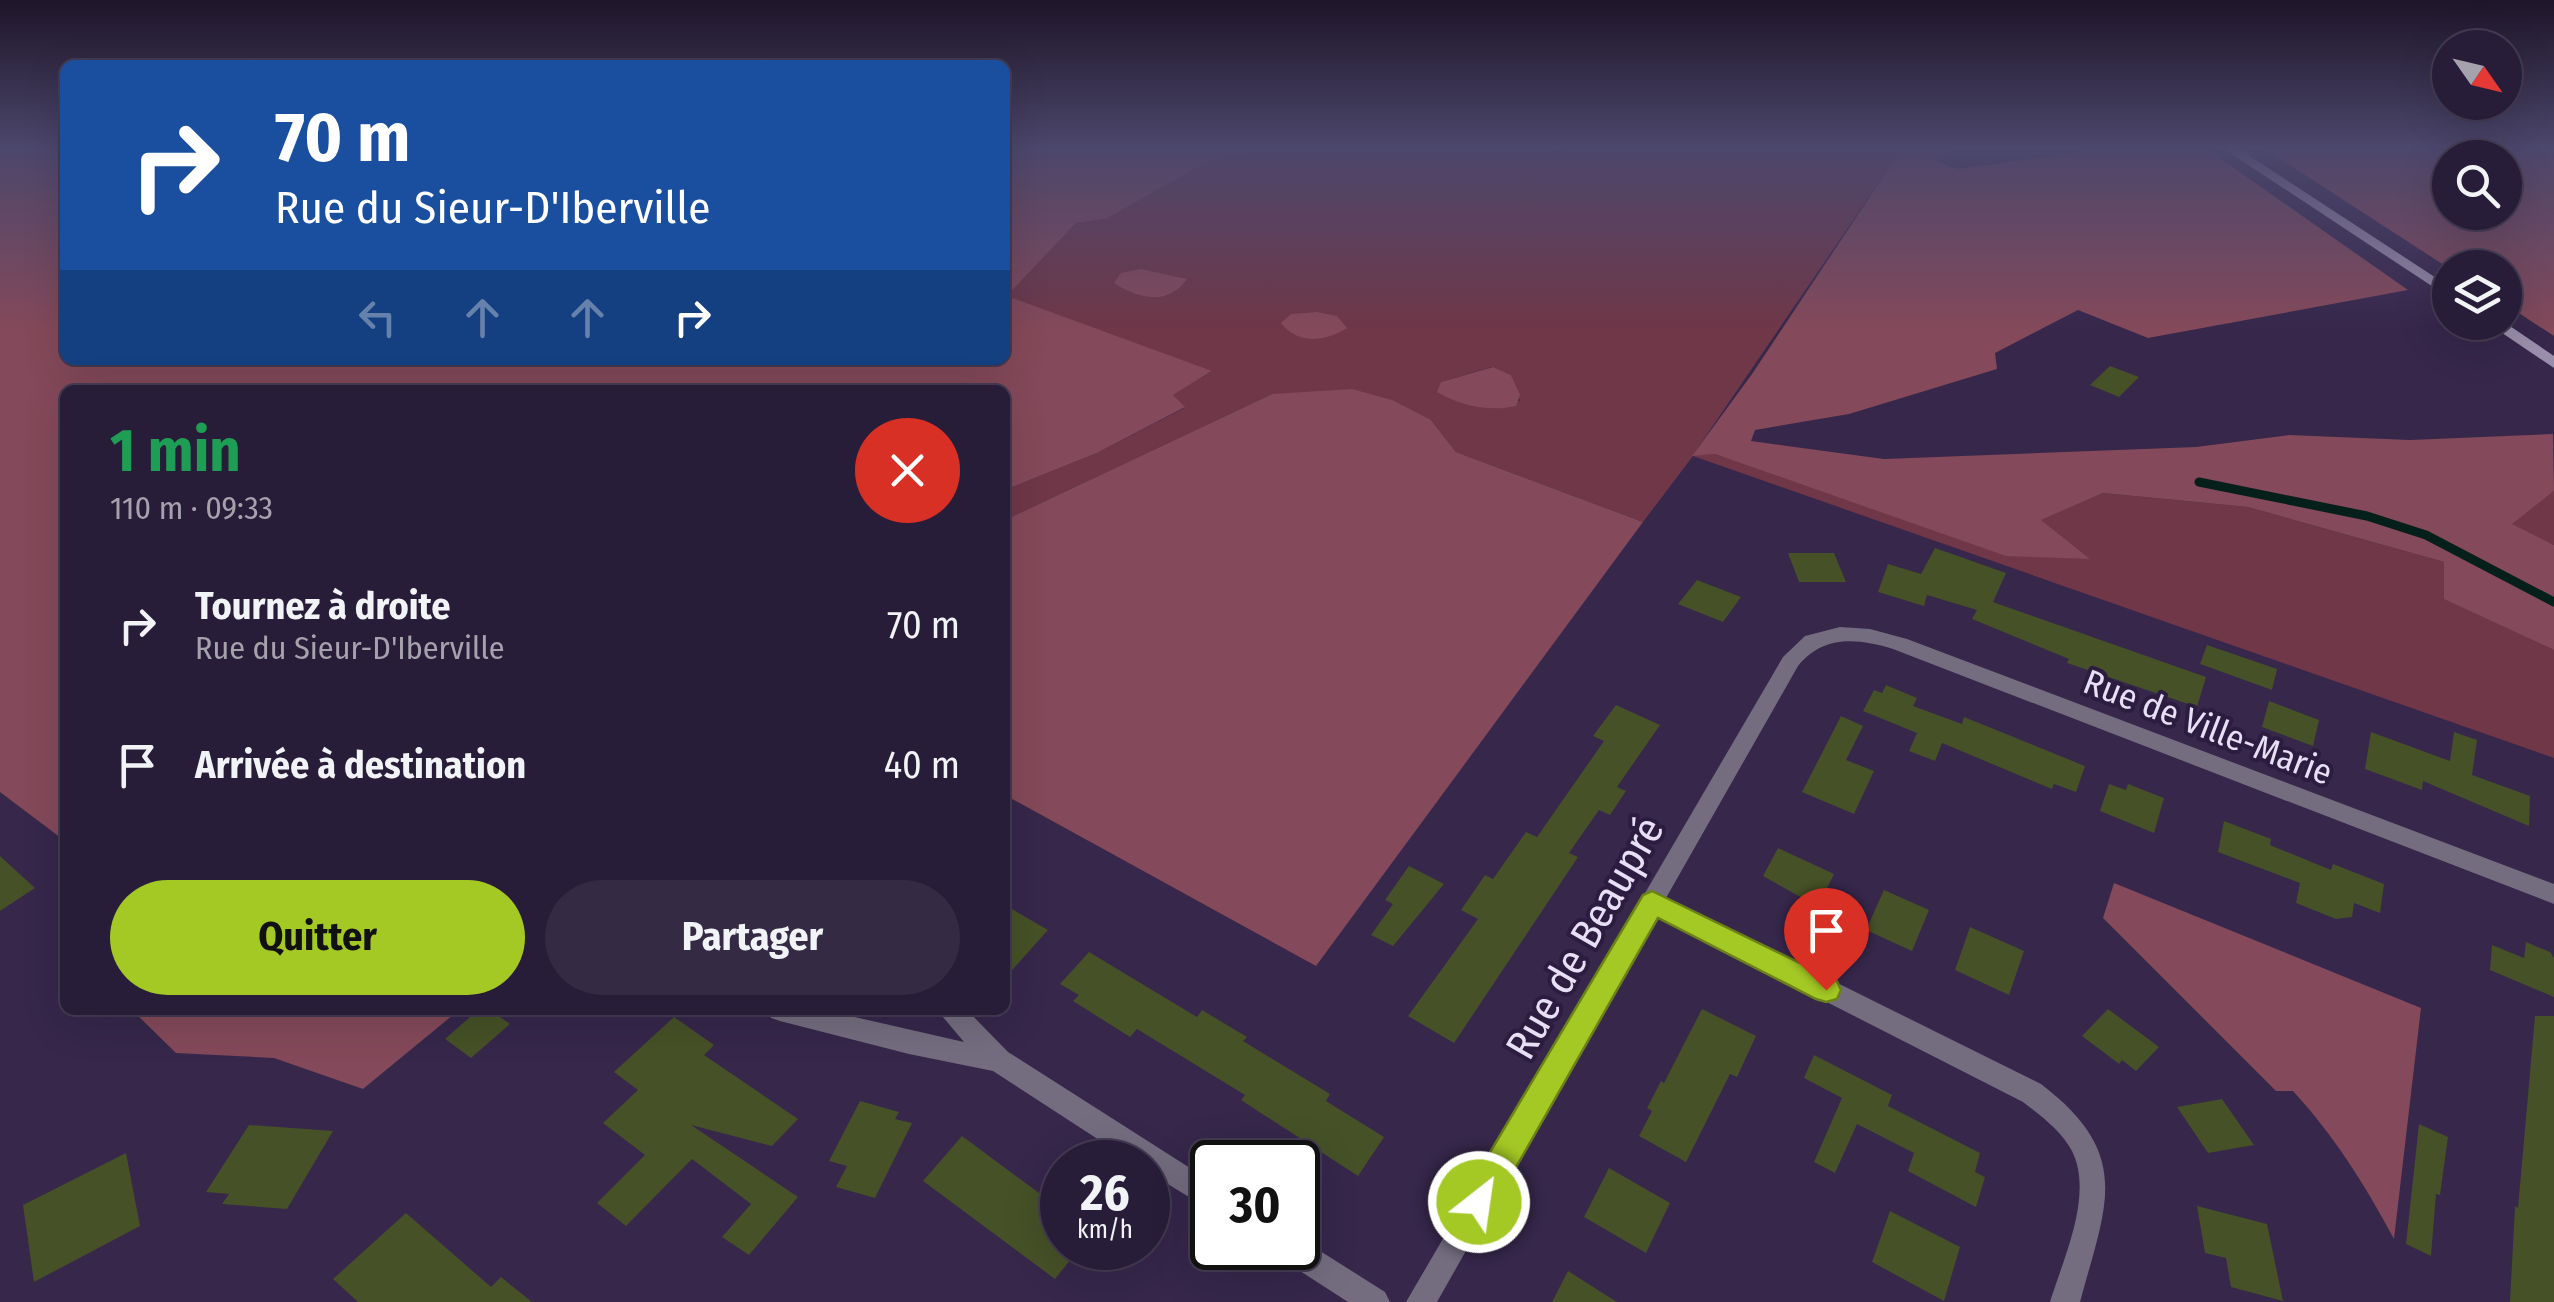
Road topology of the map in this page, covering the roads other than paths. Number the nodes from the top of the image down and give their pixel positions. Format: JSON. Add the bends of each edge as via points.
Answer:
{"nodes":[{"id":1,"x":2320,"y":208,"type":"edge"},
{"id":2,"x":2432,"y":282,"type":"edge"},
{"id":3,"x":2520,"y":340,"type":"edge"},
{"id":4,"x":2554,"y":363,"type":"edge"},
{"id":5,"x":1836,"y":634,"type":"joint"},
{"id":6,"x":2554,"y":894,"type":"edge"},
{"id":7,"x":1652,"y":902,"type":"junction"},
{"id":8,"x":799,"y":1015,"type":"edge"},
{"id":9,"x":955,"y":1015,"type":"edge"},
{"id":10,"x":998,"y":1060,"type":"junction"},
{"id":11,"x":1190,"y":1184,"type":"edge"},
{"id":12,"x":1320,"y":1267,"type":"edge"},
{"id":13,"x":1375,"y":1302,"type":"edge"},
{"id":14,"x":1421,"y":1302,"type":"edge"},
{"id":15,"x":2065,"y":1302,"type":"edge"}],
"edges":[{"from":1,"to":2,"type":"street"},
{"from":3,"to":4,"type":"street"},
{"from":5,"to":6,"type":"street","name":"Rue de Ville-Marie","via":[[1900,644]]},
{"from":5,"to":7,"type":"street","name":"Rue de Beaupré","via":[[1796,652]]},
{"from":7,"to":14,"type":"street","name":"Rue de Beaupré"},
{"from":7,"to":15,"type":"street","via":[[2060,1110],[2088,1148],[2094,1188]]},
{"from":8,"to":10,"type":"street"},
{"from":9,"to":10,"type":"street"},
{"from":10,"to":11,"type":"street"},
{"from":12,"to":13,"type":"street"}]}
